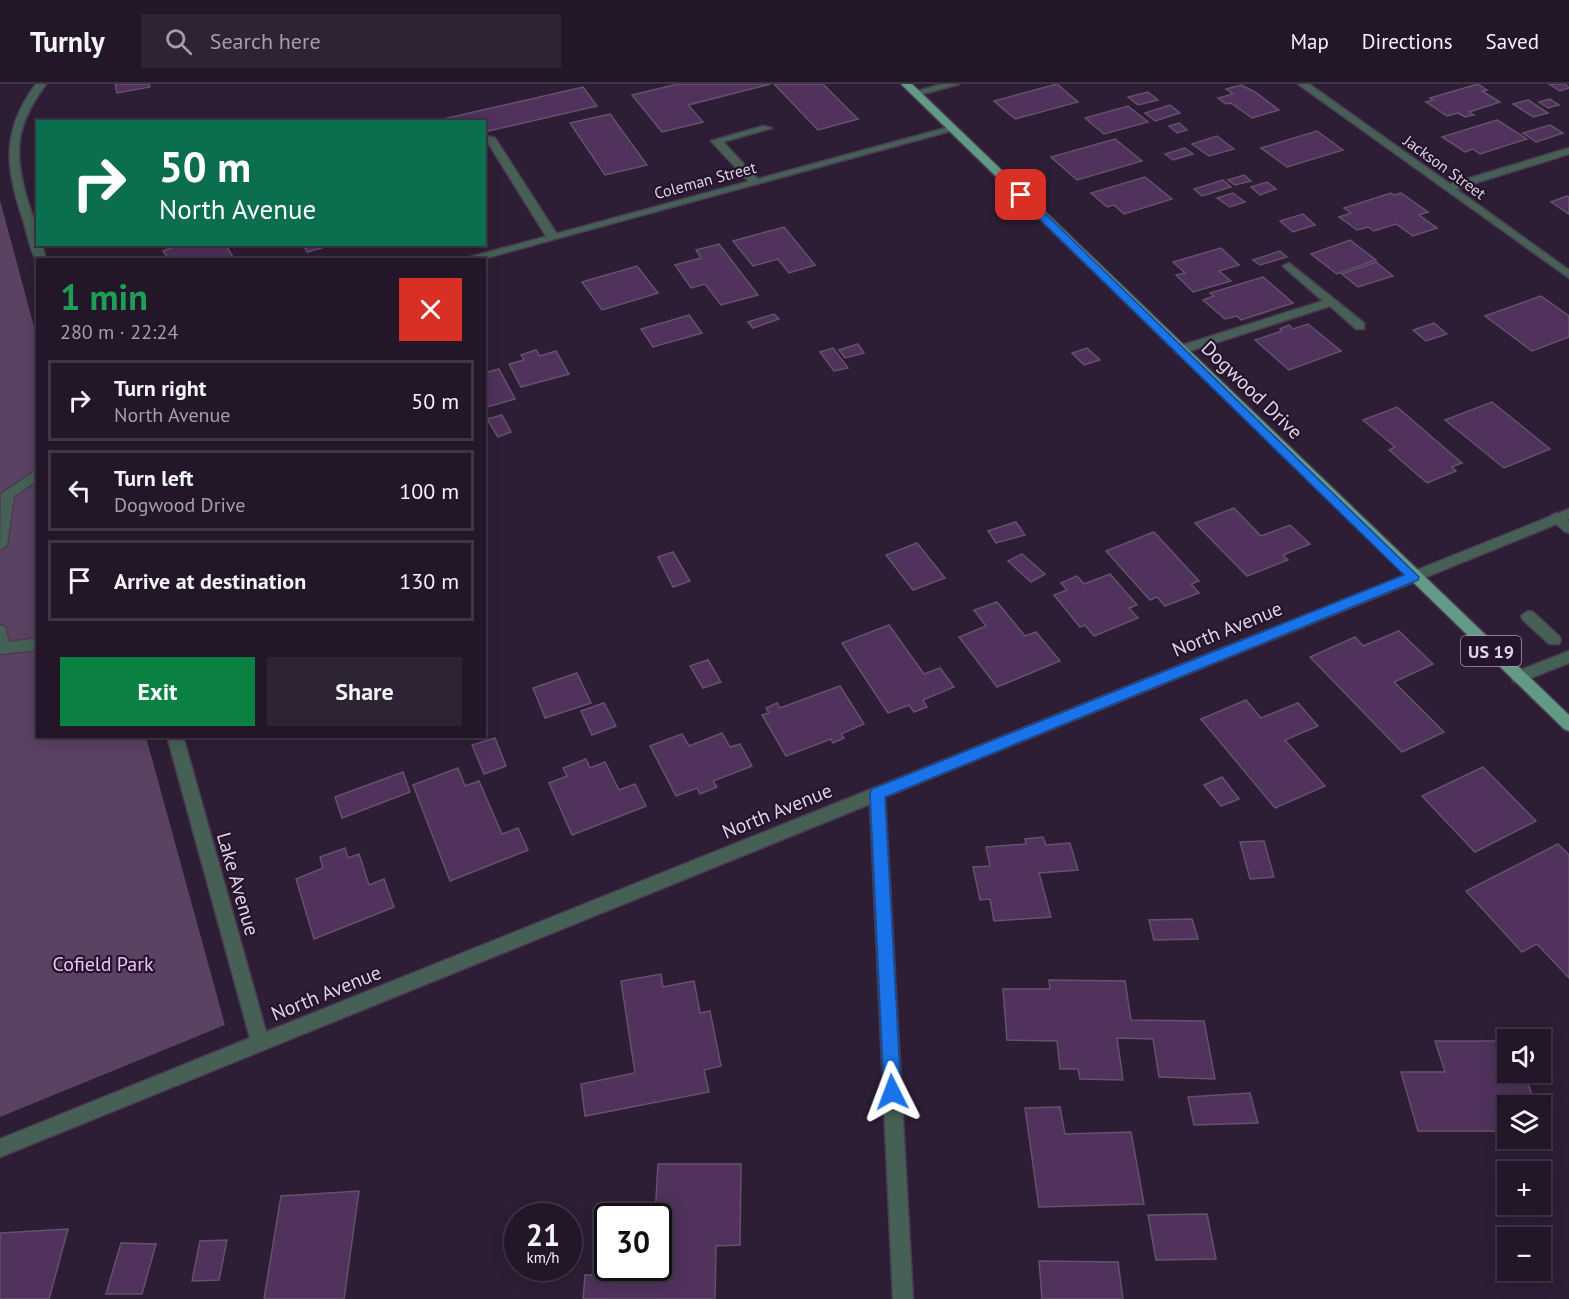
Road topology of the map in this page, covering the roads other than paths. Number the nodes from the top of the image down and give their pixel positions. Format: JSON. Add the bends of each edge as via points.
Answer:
{"nodes":[{"id":1,"x":41,"y":84,"type":"edge"},
{"id":2,"x":906,"y":84,"type":"edge"},
{"id":3,"x":954,"y":84,"type":"edge"},
{"id":4,"x":1303,"y":84,"type":"edge"},
{"id":5,"x":916,"y":93,"type":"junction"},
{"id":6,"x":766,"y":128,"type":"dead end"},
{"id":7,"x":953,"y":129,"type":"junction"},
{"id":8,"x":490,"y":138,"type":"dead end"},
{"id":9,"x":1569,"y":151,"type":"edge"},
{"id":10,"x":755,"y":182,"type":"junction"},
{"id":11,"x":1449,"y":188,"type":"junction"},
{"id":12,"x":552,"y":236,"type":"junction"},
{"id":13,"x":36,"y":242,"type":"edge"},
{"id":14,"x":471,"y":258,"type":"edge"},
{"id":15,"x":1289,"y":266,"type":"dead end"},
{"id":16,"x":1569,"y":275,"type":"edge"},
{"id":17,"x":1331,"y":302,"type":"junction"},
{"id":18,"x":1360,"y":326,"type":"dead end"},
{"id":19,"x":1180,"y":350,"type":"junction"},
{"id":20,"x":36,"y":474,"type":"edge"},
{"id":21,"x":1563,"y":516,"type":"edge"},
{"id":22,"x":1569,"y":528,"type":"edge"},
{"id":23,"x":0,"y":545,"type":"edge"},
{"id":24,"x":1413,"y":577,"type":"junction"},
{"id":25,"x":1528,"y":616,"type":"dead end"},
{"id":26,"x":0,"y":632,"type":"edge"},
{"id":27,"x":1554,"y":640,"type":"dead end"},
{"id":28,"x":36,"y":644,"type":"edge"},
{"id":29,"x":1569,"y":657,"type":"edge"},
{"id":30,"x":1518,"y":677,"type":"junction"},
{"id":31,"x":1569,"y":725,"type":"edge"},
{"id":32,"x":176,"y":738,"type":"edge"},
{"id":33,"x":877,"y":793,"type":"junction"},
{"id":34,"x":260,"y":1042,"type":"junction"},
{"id":35,"x":0,"y":1148,"type":"edge"},
{"id":36,"x":903,"y":1299,"type":"edge"}],
"edges":[{"from":1,"to":13,"type":"street","via":[[16,128],[14,165]]},
{"from":2,"to":5,"type":"main road","name":"Dogwood Drive","number":"US 19"},
{"from":3,"to":5,"type":"street"},
{"from":4,"to":11,"type":"street","name":"Jackson Street"},
{"from":5,"to":7,"type":"main road","name":"Dogwood Drive","number":"US 19"},
{"from":6,"to":10,"type":"street","via":[[716,141]]},
{"from":7,"to":10,"type":"street","name":"Coleman Street"},
{"from":7,"to":19,"type":"main road","name":"Dogwood Drive","number":"US 19"},
{"from":8,"to":12,"type":"street"},
{"from":9,"to":11,"type":"street"},
{"from":10,"to":12,"type":"street","name":"Coleman Street"},
{"from":11,"to":16,"type":"street","name":"Jackson Street"},
{"from":12,"to":14,"type":"street","name":"Coleman Street"},
{"from":15,"to":17,"type":"street"},
{"from":17,"to":18,"type":"street"},
{"from":17,"to":19,"type":"street"},
{"from":19,"to":24,"type":"main road","name":"Dogwood Drive","number":"US 19"},
{"from":20,"to":23,"type":"street","via":[[8,495]]},
{"from":21,"to":22,"type":"street"},
{"from":21,"to":24,"type":"street","name":"North Avenue"},
{"from":24,"to":30,"type":"main road","name":"Dogwood Drive","number":"US 19"},
{"from":24,"to":33,"type":"street","name":"North Avenue"},
{"from":25,"to":27,"type":"street"},
{"from":26,"to":28,"type":"street","via":[[2,649]]},
{"from":29,"to":30,"type":"street"},
{"from":30,"to":31,"type":"main road","name":"Dogwood Drive","number":"US 19"},
{"from":32,"to":34,"type":"street","name":"Lake Avenue"},
{"from":33,"to":34,"type":"street","name":"North Avenue"},
{"from":33,"to":36,"type":"street"},
{"from":34,"to":35,"type":"street","name":"North Avenue"}]}
